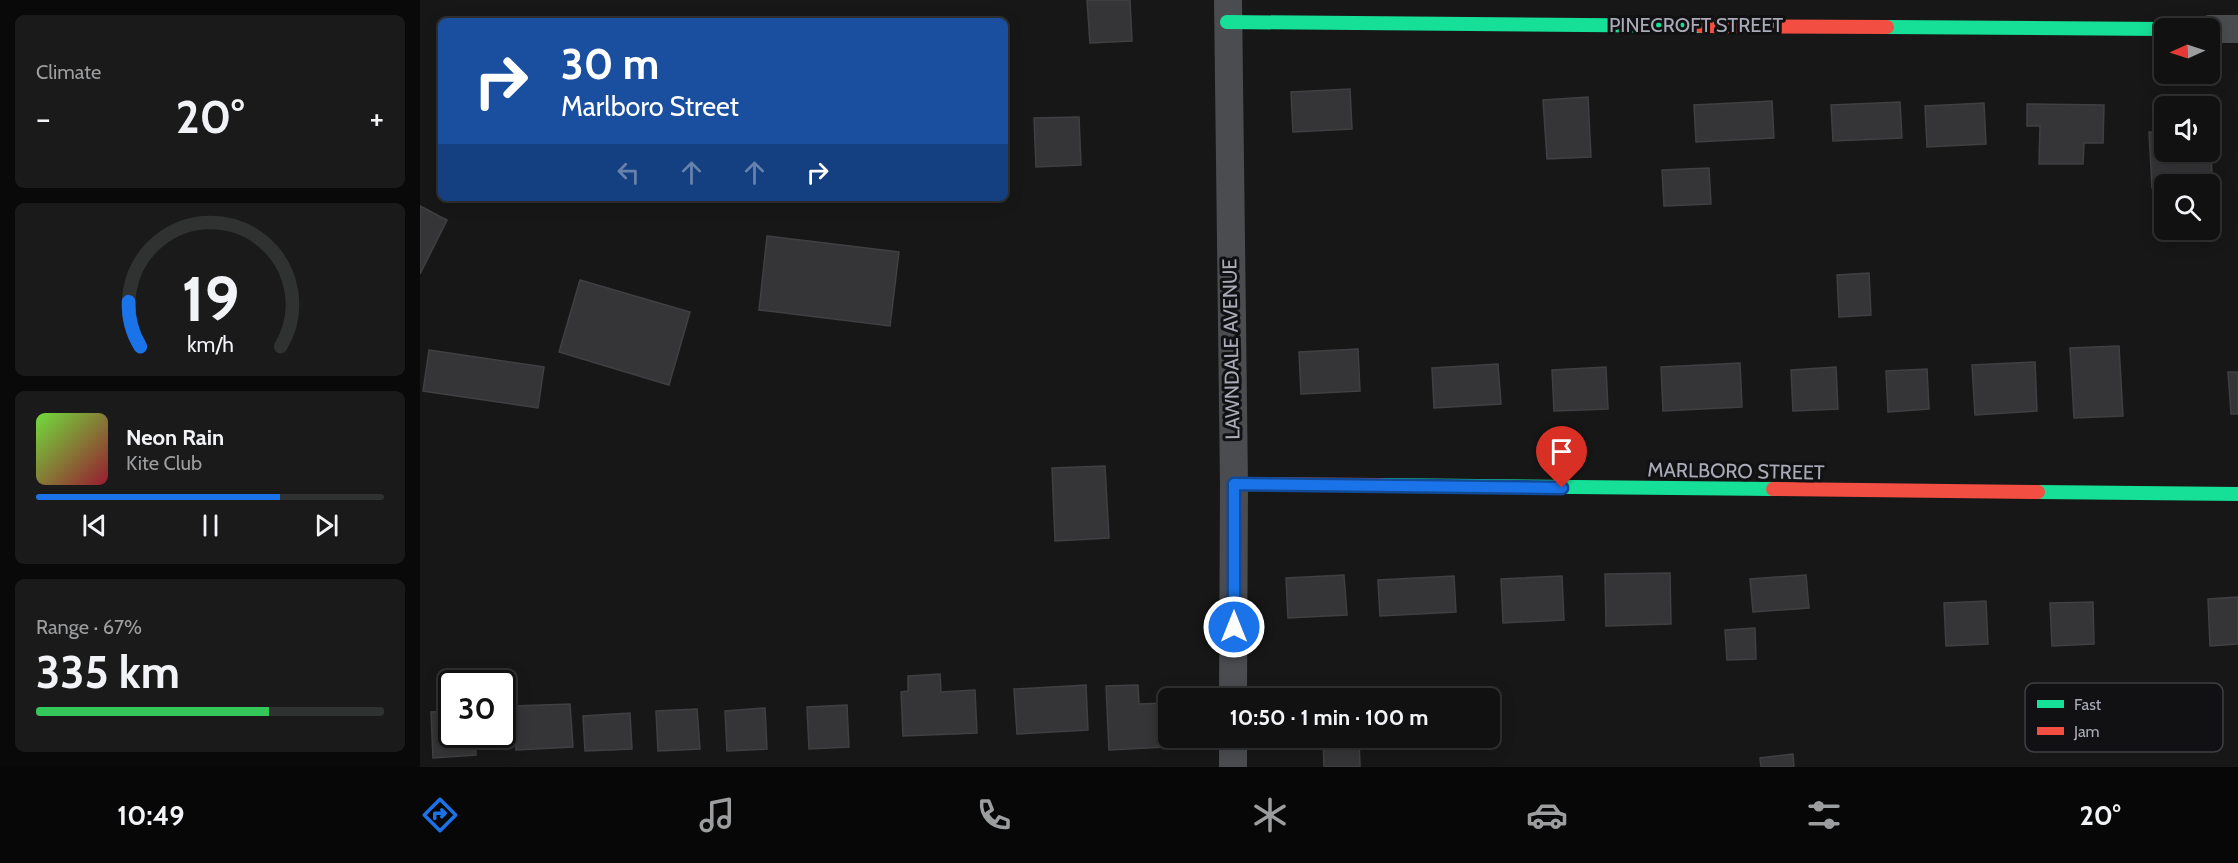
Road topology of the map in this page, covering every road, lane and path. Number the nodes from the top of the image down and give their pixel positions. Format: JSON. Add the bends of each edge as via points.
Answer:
{"nodes":[{"id":1,"x":1228,"y":11,"type":"edge"},
{"id":2,"x":2154,"y":29,"type":"edge"},
{"id":3,"x":2220,"y":29,"type":"edge"},
{"id":4,"x":2238,"y":29,"type":"edge"},
{"id":5,"x":1234,"y":484,"type":"junction"},
{"id":6,"x":2238,"y":494,"type":"edge"},
{"id":7,"x":1233,"y":688,"type":"edge"},
{"id":8,"x":1233,"y":748,"type":"edge"},
{"id":9,"x":1233,"y":767,"type":"edge"}],
"edges":[{"from":1,"to":2,"type":"street","name":"PINECROFT STREET"},
{"from":1,"to":5,"type":"street","name":"LAWNDALE AVENUE"},
{"from":3,"to":4,"type":"street"},
{"from":5,"to":6,"type":"street","name":"MARLBORO STREET"},
{"from":5,"to":7,"type":"street","name":"LAWNDALE AVENUE"},
{"from":8,"to":9,"type":"street"}]}
